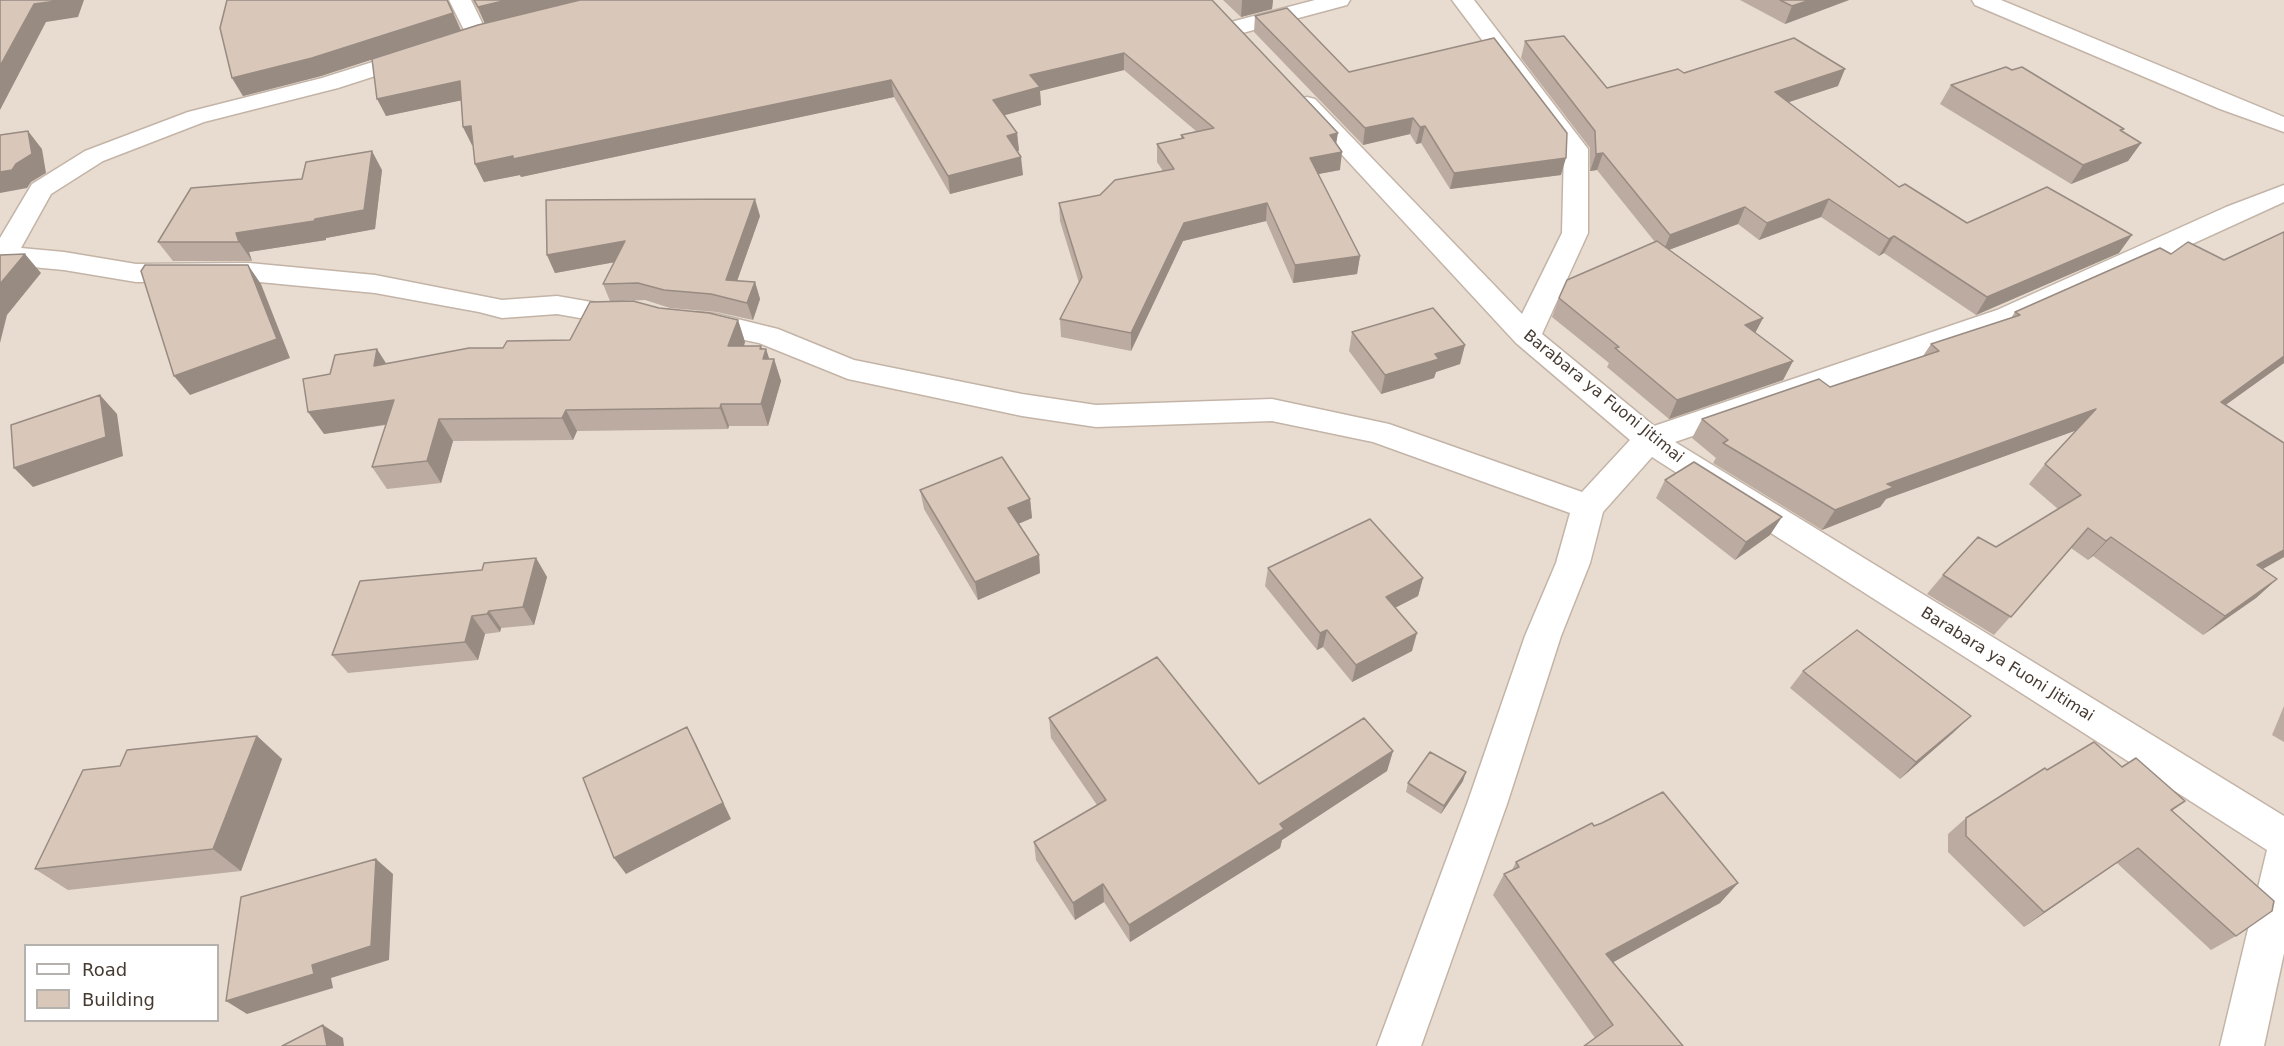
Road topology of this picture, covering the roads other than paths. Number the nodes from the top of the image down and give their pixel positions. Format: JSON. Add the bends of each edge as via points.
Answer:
{"nodes":[{"id":1,"x":460,"y":0,"type":"edge"},
{"id":2,"x":1339,"y":0,"type":"edge"},
{"id":3,"x":1463,"y":0,"type":"edge"},
{"id":4,"x":1983,"y":0,"type":"edge"},
{"id":5,"x":500,"y":29,"type":"edge"},
{"id":6,"x":477,"y":35,"type":"junction"},
{"id":7,"x":1259,"y":53,"type":"edge"},
{"id":8,"x":1284,"y":79,"type":"edge"},
{"id":9,"x":2284,"y":125,"type":"edge"},
{"id":10,"x":2281,"y":197,"type":"edge"},
{"id":11,"x":2,"y":255,"type":"edge"},
{"id":12,"x":1526,"y":336,"type":"junction"},
{"id":13,"x":1649,"y":439,"type":"junction"},
{"id":14,"x":1588,"y":507,"type":"junction"},
{"id":15,"x":2284,"y":838,"type":"edge"},
{"id":16,"x":2284,"y":858,"type":"edge"},
{"id":17,"x":1399,"y":1046,"type":"edge"},
{"id":18,"x":2242,"y":1046,"type":"edge"}],
"edges":[{"from":1,"to":6,"type":"street"},
{"from":2,"to":7,"type":"street","via":[[1225,17]]},
{"from":3,"to":12,"type":"street","via":[[1576,149],[1575,233]]},
{"from":4,"to":9,"type":"street"},
{"from":5,"to":6,"type":"street"},
{"from":6,"to":11,"type":"street","via":[[330,83],[196,117],[94,156],[41,189]]},
{"from":8,"to":12,"type":"street","name":"Barabara ya Fuoni Jitimai"},
{"from":10,"to":13,"type":"street","via":[[2235,213],[2007,317]]},
{"from":11,"to":14,"type":"street","via":[[136,273],[249,272],[375,284],[502,309],[557,305],[603,313],[644,311],[768,336],[848,369],[1096,416],[1272,410],[1378,432]]},
{"from":12,"to":13,"type":"street","name":"Barabara ya Fuoni Jitimai"},
{"from":13,"to":14,"type":"street"},
{"from":13,"to":15,"type":"street","name":"Barabara ya Fuoni Jitimai"},
{"from":14,"to":17,"type":"street","via":[[1573,563],[1543,636]]},
{"from":16,"to":18,"type":"street"}]}
